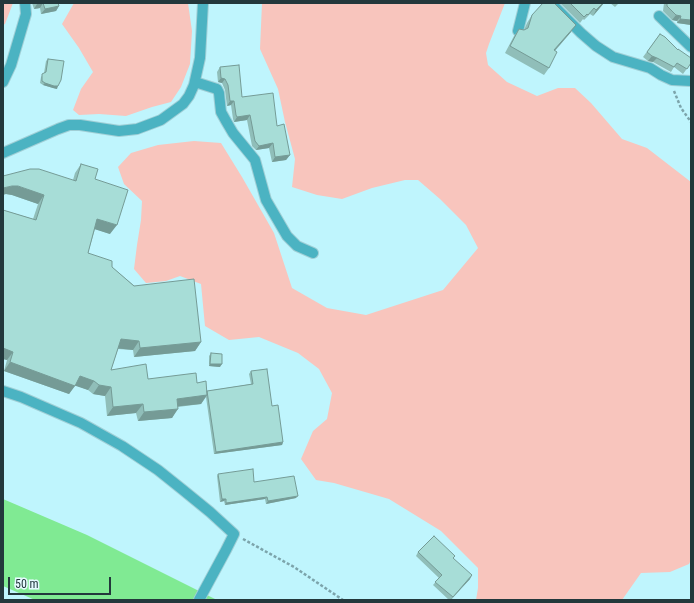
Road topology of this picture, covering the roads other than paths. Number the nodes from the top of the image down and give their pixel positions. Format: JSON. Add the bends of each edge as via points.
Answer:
{"nodes":[{"id":1,"x":25,"y":3,"type":"edge"},
{"id":2,"x":203,"y":3,"type":"edge"},
{"id":3,"x":525,"y":3,"type":"edge"},
{"id":4,"x":551,"y":3,"type":"edge"},
{"id":5,"x":659,"y":16,"type":"dead end"},
{"id":6,"x":518,"y":31,"type":"edge"},
{"id":7,"x":691,"y":47,"type":"edge"},
{"id":8,"x":691,"y":80,"type":"edge"},
{"id":9,"x":3,"y":82,"type":"edge"},
{"id":10,"x":195,"y":82,"type":"junction"},
{"id":11,"x":3,"y":153,"type":"edge"},
{"id":12,"x":313,"y":253,"type":"dead end"},
{"id":13,"x":3,"y":391,"type":"edge"},
{"id":14,"x":200,"y":600,"type":"edge"}],
"edges":[{"from":1,"to":9,"type":"street","via":[[26,14],[11,65]]},
{"from":2,"to":10,"type":"street","via":[[200,58]]},
{"from":3,"to":6,"type":"street"},
{"from":4,"to":8,"type":"street","via":[[581,33],[613,57],[650,68],[672,80]]},
{"from":5,"to":7,"type":"street"},
{"from":10,"to":11,"type":"street","via":[[183,104],[150,125],[136,130],[119,131],[69,125]]},
{"from":10,"to":12,"type":"street","via":[[217,89],[221,112],[255,160],[269,206],[287,236],[297,246]]},
{"from":13,"to":14,"type":"street","via":[[81,423],[122,446],[158,470],[234,534]]}]}
